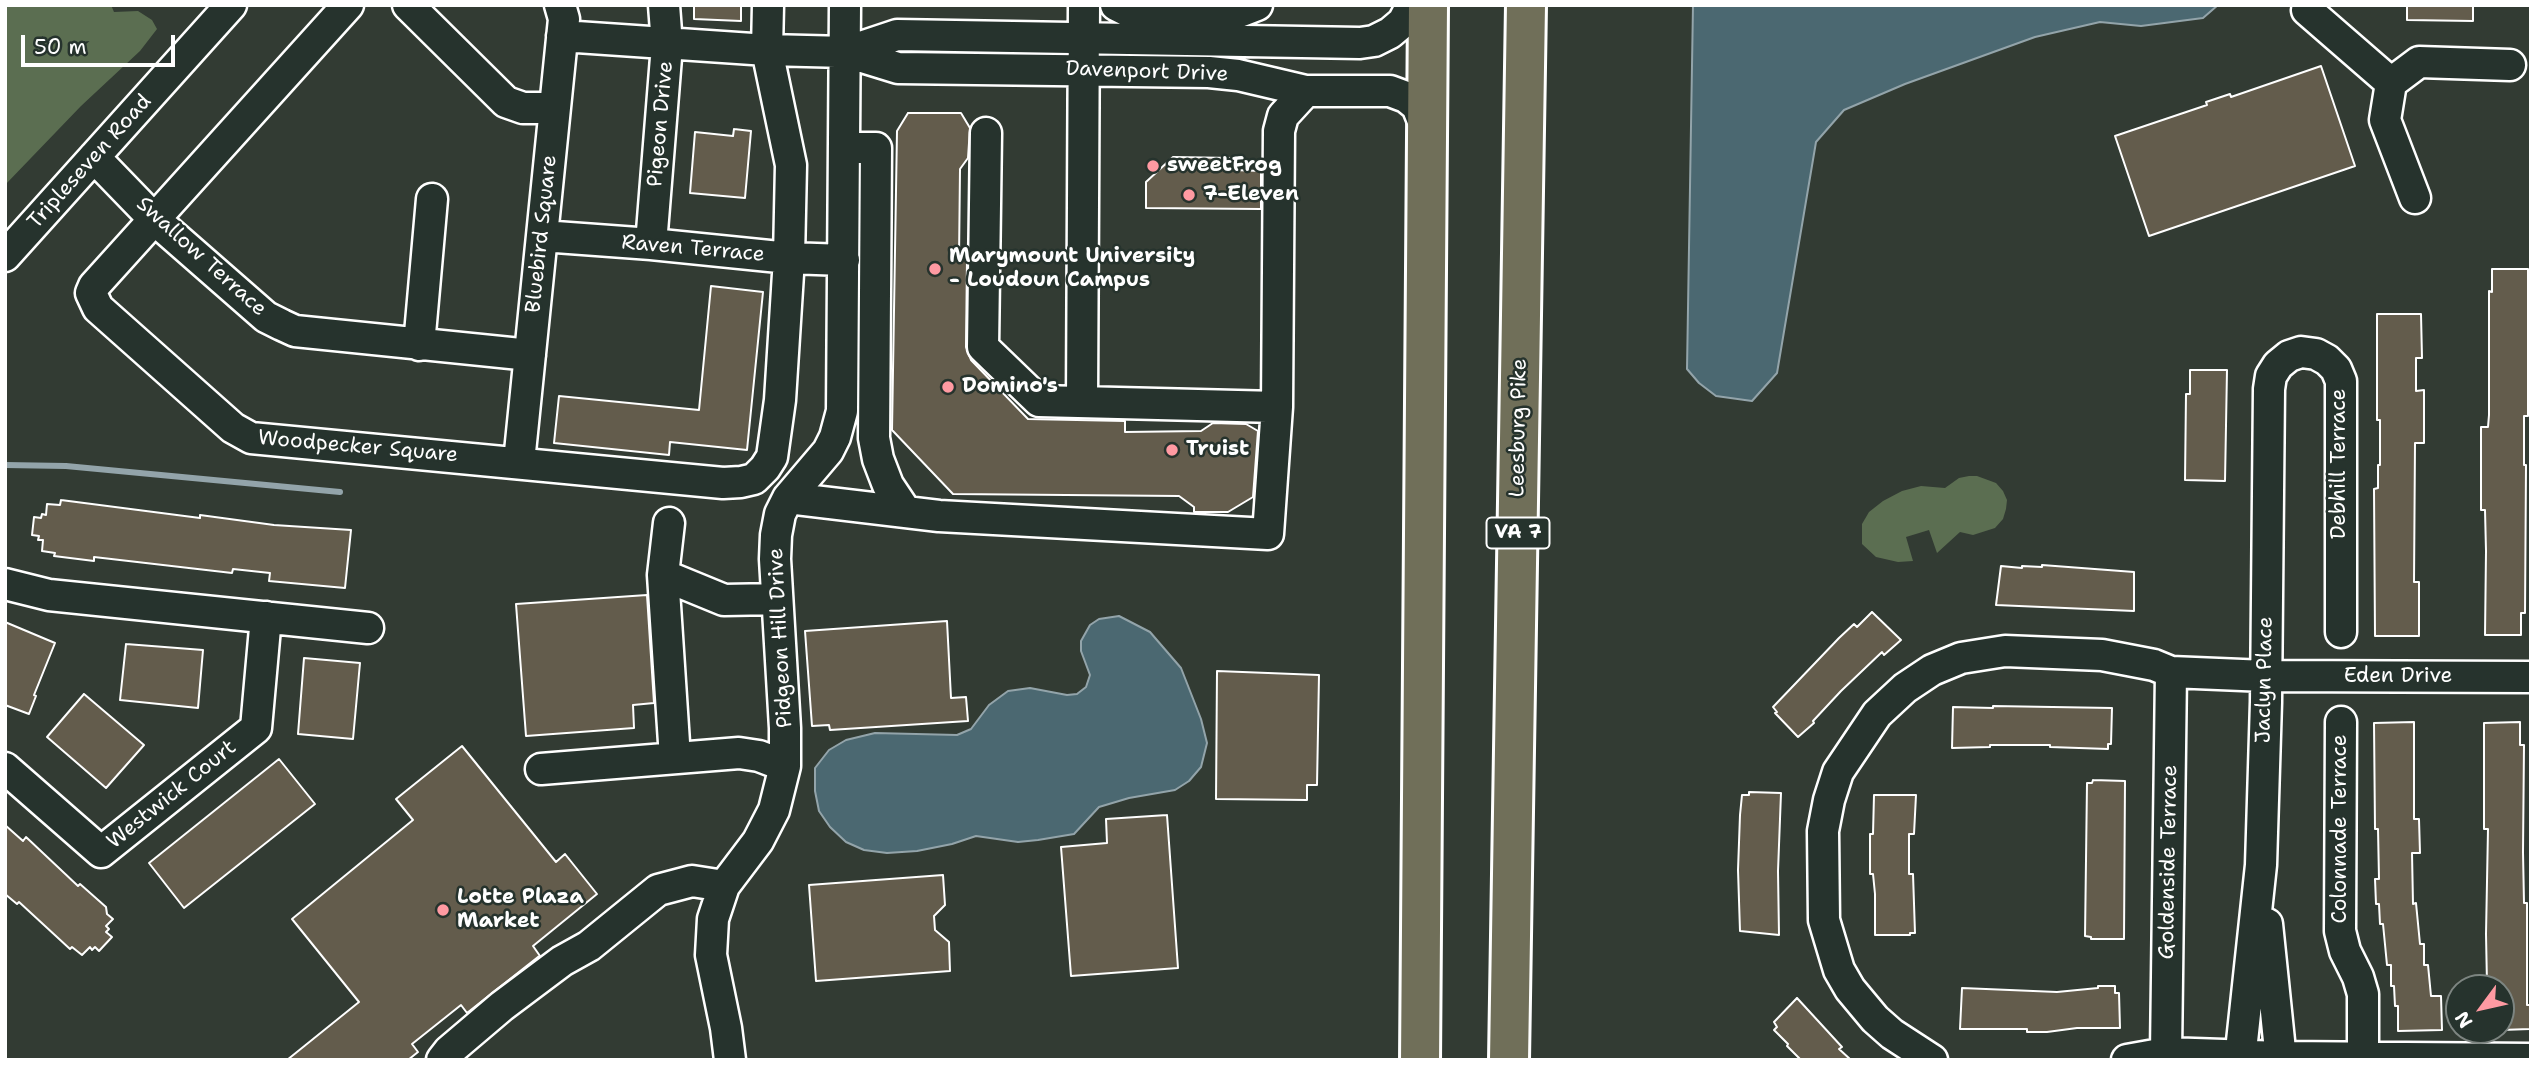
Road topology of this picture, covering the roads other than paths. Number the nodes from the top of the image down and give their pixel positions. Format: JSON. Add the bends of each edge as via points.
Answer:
{"nodes":[{"id":1,"x":232,"y":5,"type":"edge"},
{"id":2,"x":348,"y":5,"type":"edge"},
{"id":3,"x":408,"y":5,"type":"edge"},
{"id":4,"x":560,"y":5,"type":"edge"},
{"id":5,"x":663,"y":5,"type":"edge"},
{"id":6,"x":768,"y":5,"type":"edge"},
{"id":7,"x":845,"y":5,"type":"edge"},
{"id":8,"x":1084,"y":5,"type":"edge"},
{"id":9,"x":1116,"y":5,"type":"edge"},
{"id":10,"x":1257,"y":5,"type":"edge"},
{"id":11,"x":1266,"y":5,"type":"edge"},
{"id":12,"x":1412,"y":5,"type":"edge"},
{"id":13,"x":1428,"y":5,"type":"edge"},
{"id":14,"x":1526,"y":5,"type":"edge"},
{"id":15,"x":2309,"y":5,"type":"edge"},
{"id":16,"x":562,"y":36,"type":"junction"},
{"id":17,"x":1084,"y":39,"type":"junction"},
{"id":18,"x":1272,"y":42,"type":"junction"},
{"id":19,"x":667,"y":45,"type":"junction"},
{"id":20,"x":767,"y":50,"type":"junction"},
{"id":21,"x":846,"y":52,"type":"junction"},
{"id":22,"x":2510,"y":65,"type":"dead end"},
{"id":23,"x":1084,"y":70,"type":"junction"},
{"id":24,"x":2390,"y":83,"type":"junction"},
{"id":25,"x":1306,"y":91,"type":"junction"},
{"id":26,"x":554,"y":108,"type":"junction"},
{"id":27,"x":1427,"y":131,"type":"junction"},
{"id":28,"x":986,"y":133,"type":"dead end"},
{"id":29,"x":845,"y":148,"type":"junction"},
{"id":30,"x":94,"y":157,"type":"junction"},
{"id":31,"x":432,"y":198,"type":"dead end"},
{"id":32,"x":2415,"y":198,"type":"dead end"},
{"id":33,"x":154,"y":219,"type":"junction"},
{"id":34,"x":542,"y":236,"type":"junction"},
{"id":35,"x":651,"y":243,"type":"junction"},
{"id":36,"x":5,"y":256,"type":"edge"},
{"id":37,"x":789,"y":258,"type":"junction"},
{"id":38,"x":844,"y":260,"type":"junction"},
{"id":39,"x":419,"y":345,"type":"junction"},
{"id":40,"x":530,"y":355,"type":"junction"},
{"id":41,"x":1082,"y":402,"type":"junction"},
{"id":42,"x":1277,"y":407,"type":"junction"},
{"id":43,"x":519,"y":462,"type":"junction"},
{"id":44,"x":2268,"y":494,"type":"joint"},
{"id":45,"x":788,"y":498,"type":"junction"},
{"id":46,"x":906,"y":512,"type":"junction"},
{"id":47,"x":669,"y":523,"type":"dead end"},
{"id":48,"x":663,"y":575,"type":"junction"},
{"id":49,"x":5,"y":584,"type":"edge"},
{"id":50,"x":777,"y":599,"type":"junction"},
{"id":51,"x":266,"y":617,"type":"junction"},
{"id":52,"x":368,"y":628,"type":"dead end"},
{"id":53,"x":2341,"y":632,"type":"dead end"},
{"id":54,"x":2171,"y":672,"type":"junction"},
{"id":55,"x":2266,"y":676,"type":"junction"},
{"id":56,"x":2531,"y":677,"type":"edge"},
{"id":57,"x":2341,"y":722,"type":"dead end"},
{"id":58,"x":675,"y":758,"type":"junction"},
{"id":59,"x":785,"y":766,"type":"junction"},
{"id":60,"x":5,"y":768,"type":"edge"},
{"id":61,"x":541,"y":769,"type":"dead end"},
{"id":62,"x":2261,"y":865,"type":"junction"},
{"id":63,"x":724,"y":886,"type":"junction"},
{"id":64,"x":2166,"y":1053,"type":"junction"},
{"id":65,"x":2240,"y":1058,"type":"edge"},
{"id":66,"x":2281,"y":1058,"type":"edge"},
{"id":67,"x":2363,"y":1059,"type":"edge"},
{"id":68,"x":2479,"y":1059,"type":"edge"},
{"id":69,"x":2531,"y":1059,"type":"edge"},
{"id":70,"x":442,"y":1060,"type":"edge"},
{"id":71,"x":730,"y":1060,"type":"edge"},
{"id":72,"x":1420,"y":1060,"type":"edge"},
{"id":73,"x":1509,"y":1060,"type":"edge"},
{"id":74,"x":1933,"y":1060,"type":"edge"},
{"id":75,"x":2127,"y":1060,"type":"edge"}],
"edges":[{"from":1,"to":30,"type":"street","name":"Tripleseven Road"},
{"from":2,"to":33,"type":"street","name":"Woodpecker Square"},
{"from":3,"to":26,"type":"street","via":[[506,102],[523,108]]},
{"from":4,"to":16,"type":"street","name":"Bluebird Square"},
{"from":5,"to":19,"type":"street","name":"Pigeon Drive"},
{"from":6,"to":20,"type":"street","name":"Woodpecker Square"},
{"from":7,"to":21,"type":"street","name":"Pidgeon Hill Drive"},
{"from":8,"to":17,"type":"street"},
{"from":9,"to":10,"type":"street","via":[[1128,11],[1239,12]]},
{"from":11,"to":18,"type":"street"},
{"from":12,"to":18,"type":"street","name":"Davenport Drive","via":[[1403,22],[1374,41]]},
{"from":13,"to":27,"type":"highway"},
{"from":14,"to":73,"type":"highway","name":"Leesburg Pike","number":"VA 7"},
{"from":15,"to":24,"type":"street","via":[[2307,10]]},
{"from":16,"to":19,"type":"street","name":"Davenport Drive"},
{"from":16,"to":26,"type":"street","name":"Bluebird Square"},
{"from":17,"to":18,"type":"street","name":"Davenport Drive"},
{"from":17,"to":21,"type":"street","name":"Davenport Drive","via":[[897,35]]},
{"from":17,"to":23,"type":"street"},
{"from":19,"to":20,"type":"street","name":"Davenport Drive"},
{"from":19,"to":35,"type":"street","name":"Pigeon Drive"},
{"from":20,"to":21,"type":"street","name":"Davenport Drive"},
{"from":20,"to":37,"type":"street","name":"Woodpecker Square","via":[[792,165]]},
{"from":21,"to":23,"type":"street","name":"Davenport Drive","via":[[898,68]]},
{"from":21,"to":29,"type":"street","name":"Pidgeon Hill Drive"},
{"from":22,"to":24,"type":"street","via":[[2419,62]]},
{"from":23,"to":25,"type":"street","name":"Davenport Drive","via":[[1209,72]]},
{"from":23,"to":41,"type":"street"},
{"from":24,"to":32,"type":"street","via":[[2385,120]]},
{"from":25,"to":27,"type":"street","name":"Davenport Drive","via":[[1390,91],[1417,106]]},
{"from":25,"to":42,"type":"street","via":[[1283,116],[1279,131]]},
{"from":26,"to":34,"type":"street","name":"Bluebird Square"},
{"from":27,"to":72,"type":"highway"},
{"from":28,"to":41,"type":"street","via":[[984,347],[1040,401]]},
{"from":29,"to":38,"type":"street","name":"Pidgeon Hill Drive"},
{"from":29,"to":46,"type":"street","via":[[876,148],[874,438],[888,485]]},
{"from":30,"to":33,"type":"street","name":"Swallow Terrace"},
{"from":30,"to":36,"type":"street","name":"Tripleseven Road"},
{"from":31,"to":39,"type":"street"},
{"from":33,"to":39,"type":"street","name":"Swallow Terrace","via":[[266,317],[282,325],[295,331]]},
{"from":33,"to":43,"type":"street","name":"Woodpecker Square","via":[[94,286],[93,300],[242,434]]},
{"from":34,"to":35,"type":"street","name":"Raven Terrace"},
{"from":34,"to":40,"type":"street","name":"Bluebird Square"},
{"from":35,"to":37,"type":"street","name":"Raven Terrace"},
{"from":37,"to":38,"type":"street","name":"Raven Terrace"},
{"from":37,"to":43,"type":"street","name":"Woodpecker Square","via":[[772,457],[754,479],[723,483]]},
{"from":38,"to":45,"type":"street","name":"Pidgeon Hill Drive","via":[[842,411],[828,451]]},
{"from":39,"to":40,"type":"street","name":"Swallow Terrace"},
{"from":40,"to":43,"type":"street","name":"Bluebird Square"},
{"from":41,"to":42,"type":"street"},
{"from":42,"to":46,"type":"street","via":[[1268,534]]},
{"from":44,"to":53,"type":"street","name":"Debhill Terrace","via":[[2271,376],[2289,356],[2316,354],[2336,369],[2341,381]]},
{"from":44,"to":55,"type":"street","name":"Jaclyn Place"},
{"from":45,"to":46,"type":"street"},
{"from":45,"to":50,"type":"street","name":"Pidgeon Hill Drive","via":[[776,535]]},
{"from":47,"to":48,"type":"street"},
{"from":48,"to":50,"type":"street","via":[[724,600]]},
{"from":48,"to":58,"type":"street"},
{"from":49,"to":51,"type":"street","via":[[49,595]]},
{"from":50,"to":59,"type":"street","name":"Pidgeon Hill Drive"},
{"from":51,"to":52,"type":"street"},
{"from":51,"to":60,"type":"street","name":"Westwick Court","via":[[256,728],[101,852]]},
{"from":54,"to":55,"type":"street","name":"Eden Drive"},
{"from":54,"to":64,"type":"street","name":"Goldenside Terrace"},
{"from":54,"to":74,"type":"street","name":"Eden Drive","via":[[2098,655],[2005,651],[1961,658],[1905,688],[1877,714],[1851,750],[1838,772],[1823,831],[1824,920],[1831,947],[1850,989],[1875,1018]]},
{"from":55,"to":56,"type":"street","name":"Eden Drive"},
{"from":55,"to":62,"type":"street","name":"Jaclyn Place"},
{"from":57,"to":67,"type":"street","name":"Colonnade Terrace","via":[[2340,931],[2363,994]]},
{"from":58,"to":59,"type":"street","via":[[739,753]]},
{"from":58,"to":61,"type":"street"},
{"from":59,"to":63,"type":"street","name":"Pidgeon Hill Drive","via":[[774,810],[758,841]]},
{"from":62,"to":65,"type":"street","name":"Jaclyn Place"},
{"from":62,"to":66,"type":"street","name":"Jaclyn Place"},
{"from":63,"to":70,"type":"street","via":[[692,881],[659,890],[502,1006]]},
{"from":63,"to":71,"type":"street","name":"Pidgeon Hill Drive","via":[[713,919],[710,955]]},
{"from":64,"to":65,"type":"street"},
{"from":64,"to":75,"type":"street"},
{"from":65,"to":66,"type":"street"},
{"from":66,"to":67,"type":"street"},
{"from":67,"to":68,"type":"street"},
{"from":68,"to":69,"type":"street"}]}
